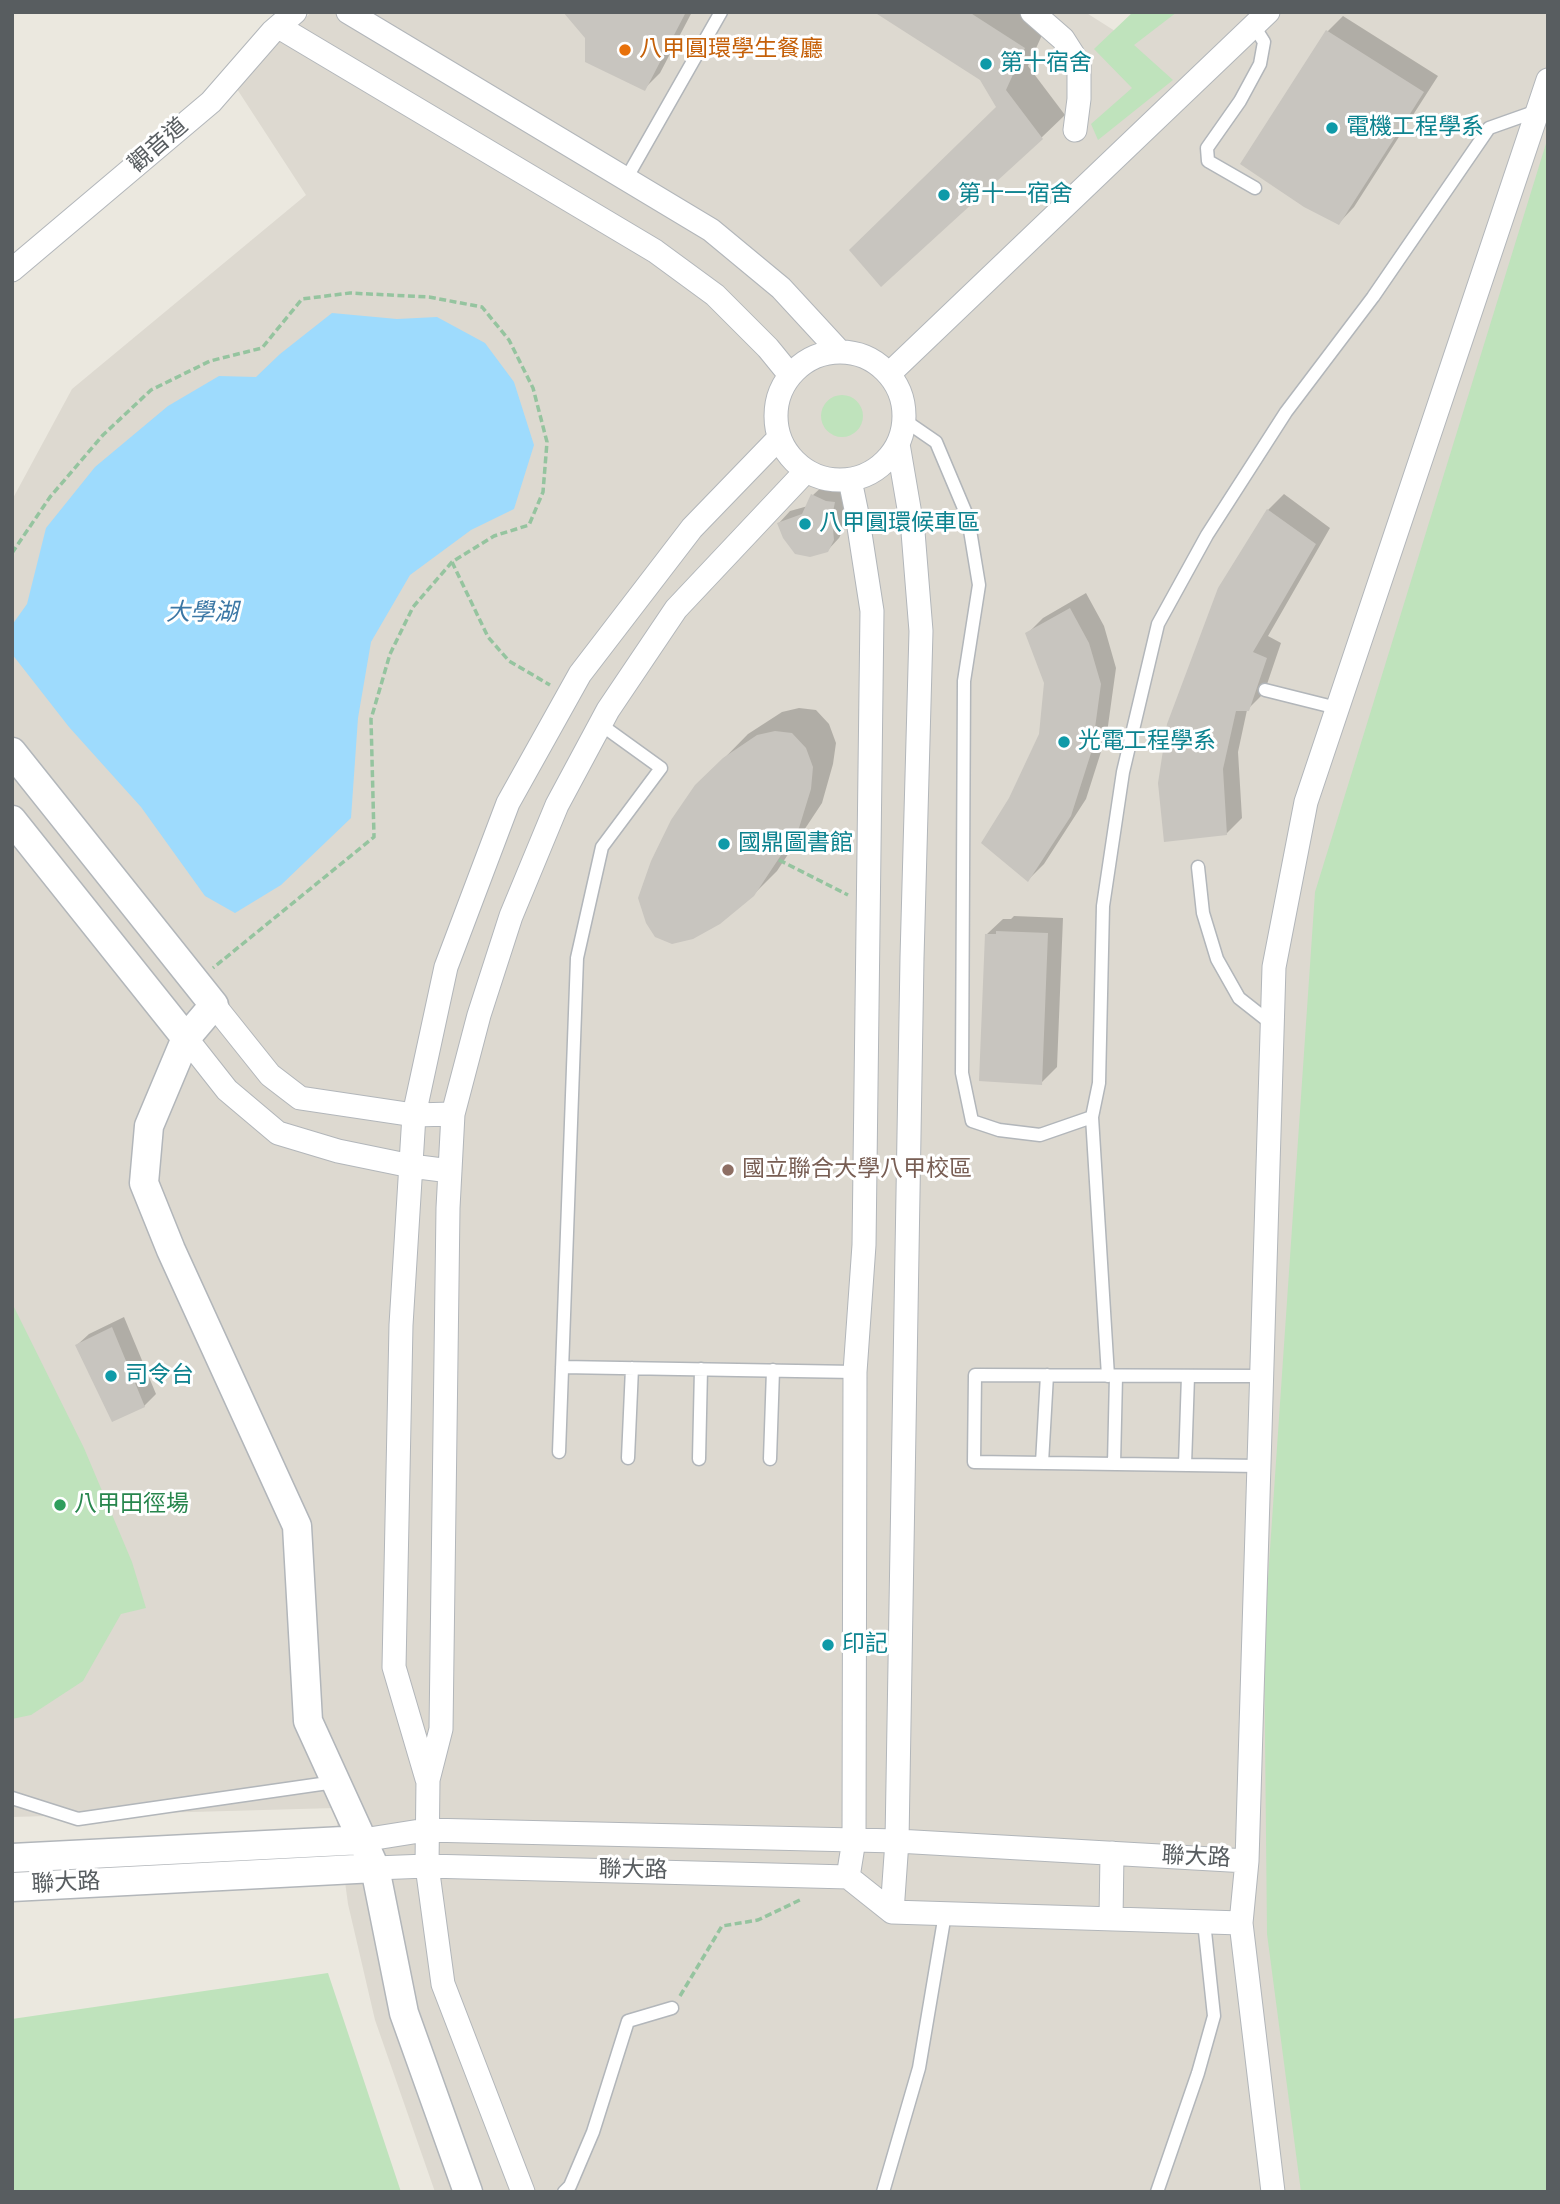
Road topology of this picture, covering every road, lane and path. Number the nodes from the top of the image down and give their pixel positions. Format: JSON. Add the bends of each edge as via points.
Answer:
{"nodes":[{"id":1,"x":348,"y":12,"type":"edge"},
{"id":2,"x":721,"y":12,"type":"edge"},
{"id":3,"x":1031,"y":12,"type":"edge"},
{"id":4,"x":1261,"y":19,"type":"edge"},
{"id":5,"x":287,"y":20,"type":"edge"},
{"id":6,"x":1548,"y":80,"type":"edge"},
{"id":7,"x":1538,"y":111,"type":"junction"},
{"id":8,"x":1075,"y":130,"type":"dead end"},
{"id":9,"x":626,"y":179,"type":"junction"},
{"id":10,"x":1255,"y":188,"type":"dead end"},
{"id":11,"x":12,"y":270,"type":"edge"},
{"id":12,"x":840,"y":352,"type":"junction"},
{"id":13,"x":889,"y":374,"type":"junction"},
{"id":14,"x":790,"y":375,"type":"junction"},
{"id":15,"x":904,"y":420,"type":"junction"},
{"id":16,"x":779,"y":438,"type":"junction"},
{"id":17,"x":898,"y":444,"type":"junction"},
{"id":18,"x":806,"y":471,"type":"junction"},
{"id":19,"x":850,"y":480,"type":"junction"},
{"id":20,"x":12,"y":553,"type":"edge"},
{"id":21,"x":452,"y":562,"type":"junction"},
{"id":22,"x":1265,"y":690,"type":"dead end"},
{"id":23,"x":568,"y":696,"type":"junction"},
{"id":24,"x":1337,"y":708,"type":"junction"},
{"id":25,"x":600,"y":724,"type":"junction"},
{"id":26,"x":12,"y":752,"type":"edge"},
{"id":27,"x":12,"y":820,"type":"edge"},
{"id":28,"x":1198,"y":867,"type":"dead end"},
{"id":29,"x":195,"y":982,"type":"junction"},
{"id":30,"x":214,"y":1005,"type":"junction"},
{"id":31,"x":1272,"y":1024,"type":"junction"},
{"id":32,"x":186,"y":1038,"type":"junction"},
{"id":33,"x":453,"y":1114,"type":"junction"},
{"id":34,"x":415,"y":1115,"type":"junction"},
{"id":35,"x":1092,"y":1117,"type":"junction"},
{"id":36,"x":411,"y":1166,"type":"junction"},
{"id":37,"x":450,"y":1171,"type":"junction"},
{"id":38,"x":562,"y":1367,"type":"junction"},
{"id":39,"x":632,"y":1368,"type":"junction"},
{"id":40,"x":701,"y":1369,"type":"junction"},
{"id":41,"x":773,"y":1370,"type":"junction"},
{"id":42,"x":855,"y":1372,"type":"junction"},
{"id":43,"x":1047,"y":1375,"type":"junction"},
{"id":44,"x":1112,"y":1376,"type":"junction"},
{"id":45,"x":1188,"y":1376,"type":"junction"},
{"id":46,"x":1262,"y":1377,"type":"junction"},
{"id":47,"x":559,"y":1452,"type":"dead end"},
{"id":48,"x":628,"y":1458,"type":"dead end"},
{"id":49,"x":699,"y":1459,"type":"dead end"},
{"id":50,"x":770,"y":1460,"type":"dead end"},
{"id":51,"x":1042,"y":1463,"type":"junction"},
{"id":52,"x":1114,"y":1464,"type":"junction"},
{"id":53,"x":1185,"y":1465,"type":"junction"},
{"id":54,"x":1259,"y":1466,"type":"junction"},
{"id":55,"x":428,"y":1780,"type":"junction"},
{"id":56,"x":335,"y":1782,"type":"junction"},
{"id":57,"x":12,"y":1798,"type":"edge"},
{"id":58,"x":426,"y":1830,"type":"junction"},
{"id":59,"x":363,"y":1840,"type":"junction"},
{"id":60,"x":854,"y":1840,"type":"junction"},
{"id":61,"x":897,"y":1841,"type":"junction"},
{"id":62,"x":1112,"y":1853,"type":"junction"},
{"id":63,"x":12,"y":1858,"type":"edge"},
{"id":64,"x":1247,"y":1861,"type":"junction"},
{"id":65,"x":426,"y":1866,"type":"junction"},
{"id":66,"x":375,"y":1868,"type":"junction"},
{"id":67,"x":848,"y":1877,"type":"junction"},
{"id":68,"x":12,"y":1887,"type":"edge"},
{"id":69,"x":803,"y":1898,"type":"dead end"},
{"id":70,"x":892,"y":1913,"type":"junction"},
{"id":71,"x":945,"y":1914,"type":"junction"},
{"id":72,"x":1111,"y":1919,"type":"junction"},
{"id":73,"x":1204,"y":1922,"type":"junction"},
{"id":74,"x":1241,"y":1923,"type":"junction"},
{"id":75,"x":672,"y":2008,"type":"joint"},
{"id":76,"x":468,"y":2192,"type":"edge"},
{"id":77,"x":523,"y":2192,"type":"edge"},
{"id":78,"x":564,"y":2192,"type":"edge"},
{"id":79,"x":883,"y":2192,"type":"edge"},
{"id":80,"x":1157,"y":2192,"type":"edge"},
{"id":81,"x":1273,"y":2192,"type":"edge"}],
"edges":[{"from":1,"to":9,"type":"street"},
{"from":2,"to":9,"type":"lane"},
{"from":3,"to":8,"type":"street","via":[[1062,39],[1079,64]]},
{"from":4,"to":10,"type":"lane","via":[[1264,42],[1260,64],[1207,148],[1208,161]]},
{"from":4,"to":13,"type":"street"},
{"from":5,"to":11,"type":"street","name":"觀音道","via":[[211,102]]},
{"from":5,"to":14,"type":"street","via":[[655,251],[715,295]]},
{"from":6,"to":7,"type":"street"},
{"from":7,"to":24,"type":"street"},
{"from":7,"to":35,"type":"lane","via":[[1489,128],[1373,297],[1286,412],[1207,535],[1158,624],[1124,772],[1103,906],[1099,1083]]},
{"from":9,"to":12,"type":"street","via":[[711,230],[781,288]]},
{"from":12,"to":13,"type":"street","via":[[875,362]]},
{"from":12,"to":14,"type":"street","via":[[821,355]]},
{"from":13,"to":15,"type":"street","via":[[903,403]]},
{"from":14,"to":16,"type":"street","via":[[779,394]]},
{"from":15,"to":17,"type":"street"},
{"from":15,"to":35,"type":"lane","via":[[936,442],[968,518],[979,585],[964,681],[962,1073],[972,1121],[1040,1135]]},
{"from":16,"to":18,"type":"street","via":[[790,457]]},
{"from":16,"to":23,"type":"street","via":[[692,528]]},
{"from":17,"to":19,"type":"street","via":[[878,467]]},
{"from":17,"to":61,"type":"street","via":[[913,533],[921,631]]},
{"from":18,"to":19,"type":"street"},
{"from":18,"to":25,"type":"street","via":[[676,609]]},
{"from":19,"to":42,"type":"street","via":[[872,611],[864,1245]]},
{"from":20,"to":21,"type":"path","via":[[50,497],[103,435],[151,390],[210,361],[262,348],[302,299],[350,293],[429,297],[482,307],[509,340],[533,388],[547,442],[543,492],[529,525],[494,536]]},
{"from":21,"to":23,"type":"path","via":[[488,638],[509,660]]},
{"from":21,"to":29,"type":"path","via":[[413,607],[390,654],[371,719],[374,838]]},
{"from":22,"to":24,"type":"lane"},
{"from":23,"to":34,"type":"street","via":[[508,803],[446,967]]},
{"from":24,"to":31,"type":"street","via":[[1306,802],[1274,967]]},
{"from":25,"to":33,"type":"street","via":[[557,805],[511,916]]},
{"from":25,"to":38,"type":"lane","via":[[661,768],[602,847],[577,958]]},
{"from":26,"to":29,"type":"street"},
{"from":27,"to":32,"type":"street"},
{"from":28,"to":31,"type":"lane","via":[[1203,913],[1217,959],[1240,998]]},
{"from":29,"to":30,"type":"street"},
{"from":30,"to":32,"type":"street"},
{"from":30,"to":34,"type":"street","via":[[270,1075],[300,1098]]},
{"from":31,"to":46,"type":"street"},
{"from":32,"to":36,"type":"street","via":[[227,1090],[278,1133]]},
{"from":32,"to":56,"type":"street","via":[[149,1126],[144,1183],[297,1526],[308,1721]]},
{"from":33,"to":34,"type":"street"},
{"from":33,"to":37,"type":"street"},
{"from":34,"to":36,"type":"street"},
{"from":35,"to":44,"type":"lane"},
{"from":36,"to":37,"type":"street"},
{"from":36,"to":55,"type":"street","via":[[401,1325],[394,1667]]},
{"from":37,"to":55,"type":"street","via":[[441,1728]]},
{"from":38,"to":39,"type":"lane"},
{"from":38,"to":47,"type":"lane"},
{"from":39,"to":40,"type":"lane"},
{"from":39,"to":48,"type":"lane"},
{"from":40,"to":41,"type":"lane"},
{"from":40,"to":49,"type":"lane"},
{"from":41,"to":42,"type":"lane"},
{"from":41,"to":50,"type":"lane"},
{"from":42,"to":60,"type":"street"},
{"from":43,"to":44,"type":"lane"},
{"from":43,"to":51,"type":"lane"},
{"from":43,"to":51,"type":"lane","via":[[975,1375],[974,1462]]},
{"from":44,"to":45,"type":"lane"},
{"from":44,"to":52,"type":"lane"},
{"from":45,"to":46,"type":"lane"},
{"from":45,"to":53,"type":"lane"},
{"from":46,"to":54,"type":"street"},
{"from":51,"to":52,"type":"lane"},
{"from":52,"to":53,"type":"lane"},
{"from":53,"to":54,"type":"lane"},
{"from":54,"to":64,"type":"street"},
{"from":55,"to":58,"type":"street"},
{"from":56,"to":57,"type":"lane","via":[[78,1819]]},
{"from":56,"to":59,"type":"street"},
{"from":58,"to":59,"type":"street","name":"聯大路"},
{"from":58,"to":60,"type":"street","name":"聯大路"},
{"from":58,"to":65,"type":"street"},
{"from":59,"to":63,"type":"street","name":"聯大路"},
{"from":59,"to":66,"type":"street"},
{"from":60,"to":61,"type":"street","name":"聯大路"},
{"from":60,"to":67,"type":"street"},
{"from":61,"to":62,"type":"street","name":"聯大路"},
{"from":61,"to":70,"type":"street"},
{"from":62,"to":64,"type":"street","name":"聯大路"},
{"from":62,"to":72,"type":"street"},
{"from":64,"to":74,"type":"street"},
{"from":65,"to":66,"type":"street","name":"聯大路"},
{"from":65,"to":67,"type":"street","name":"聯大路"},
{"from":65,"to":77,"type":"street","via":[[443,1984]]},
{"from":66,"to":68,"type":"street","name":"聯大路"},
{"from":66,"to":76,"type":"street","via":[[404,2013]]},
{"from":67,"to":70,"type":"street"},
{"from":69,"to":75,"type":"path","via":[[758,1920],[722,1926]]},
{"from":70,"to":71,"type":"street"},
{"from":71,"to":72,"type":"street"},
{"from":71,"to":79,"type":"lane","via":[[919,2068]]},
{"from":72,"to":73,"type":"street"},
{"from":73,"to":74,"type":"street"},
{"from":73,"to":80,"type":"lane","via":[[1214,2016]]},
{"from":74,"to":81,"type":"street"},
{"from":75,"to":78,"type":"lane","via":[[628,2021],[593,2132]]}]}
